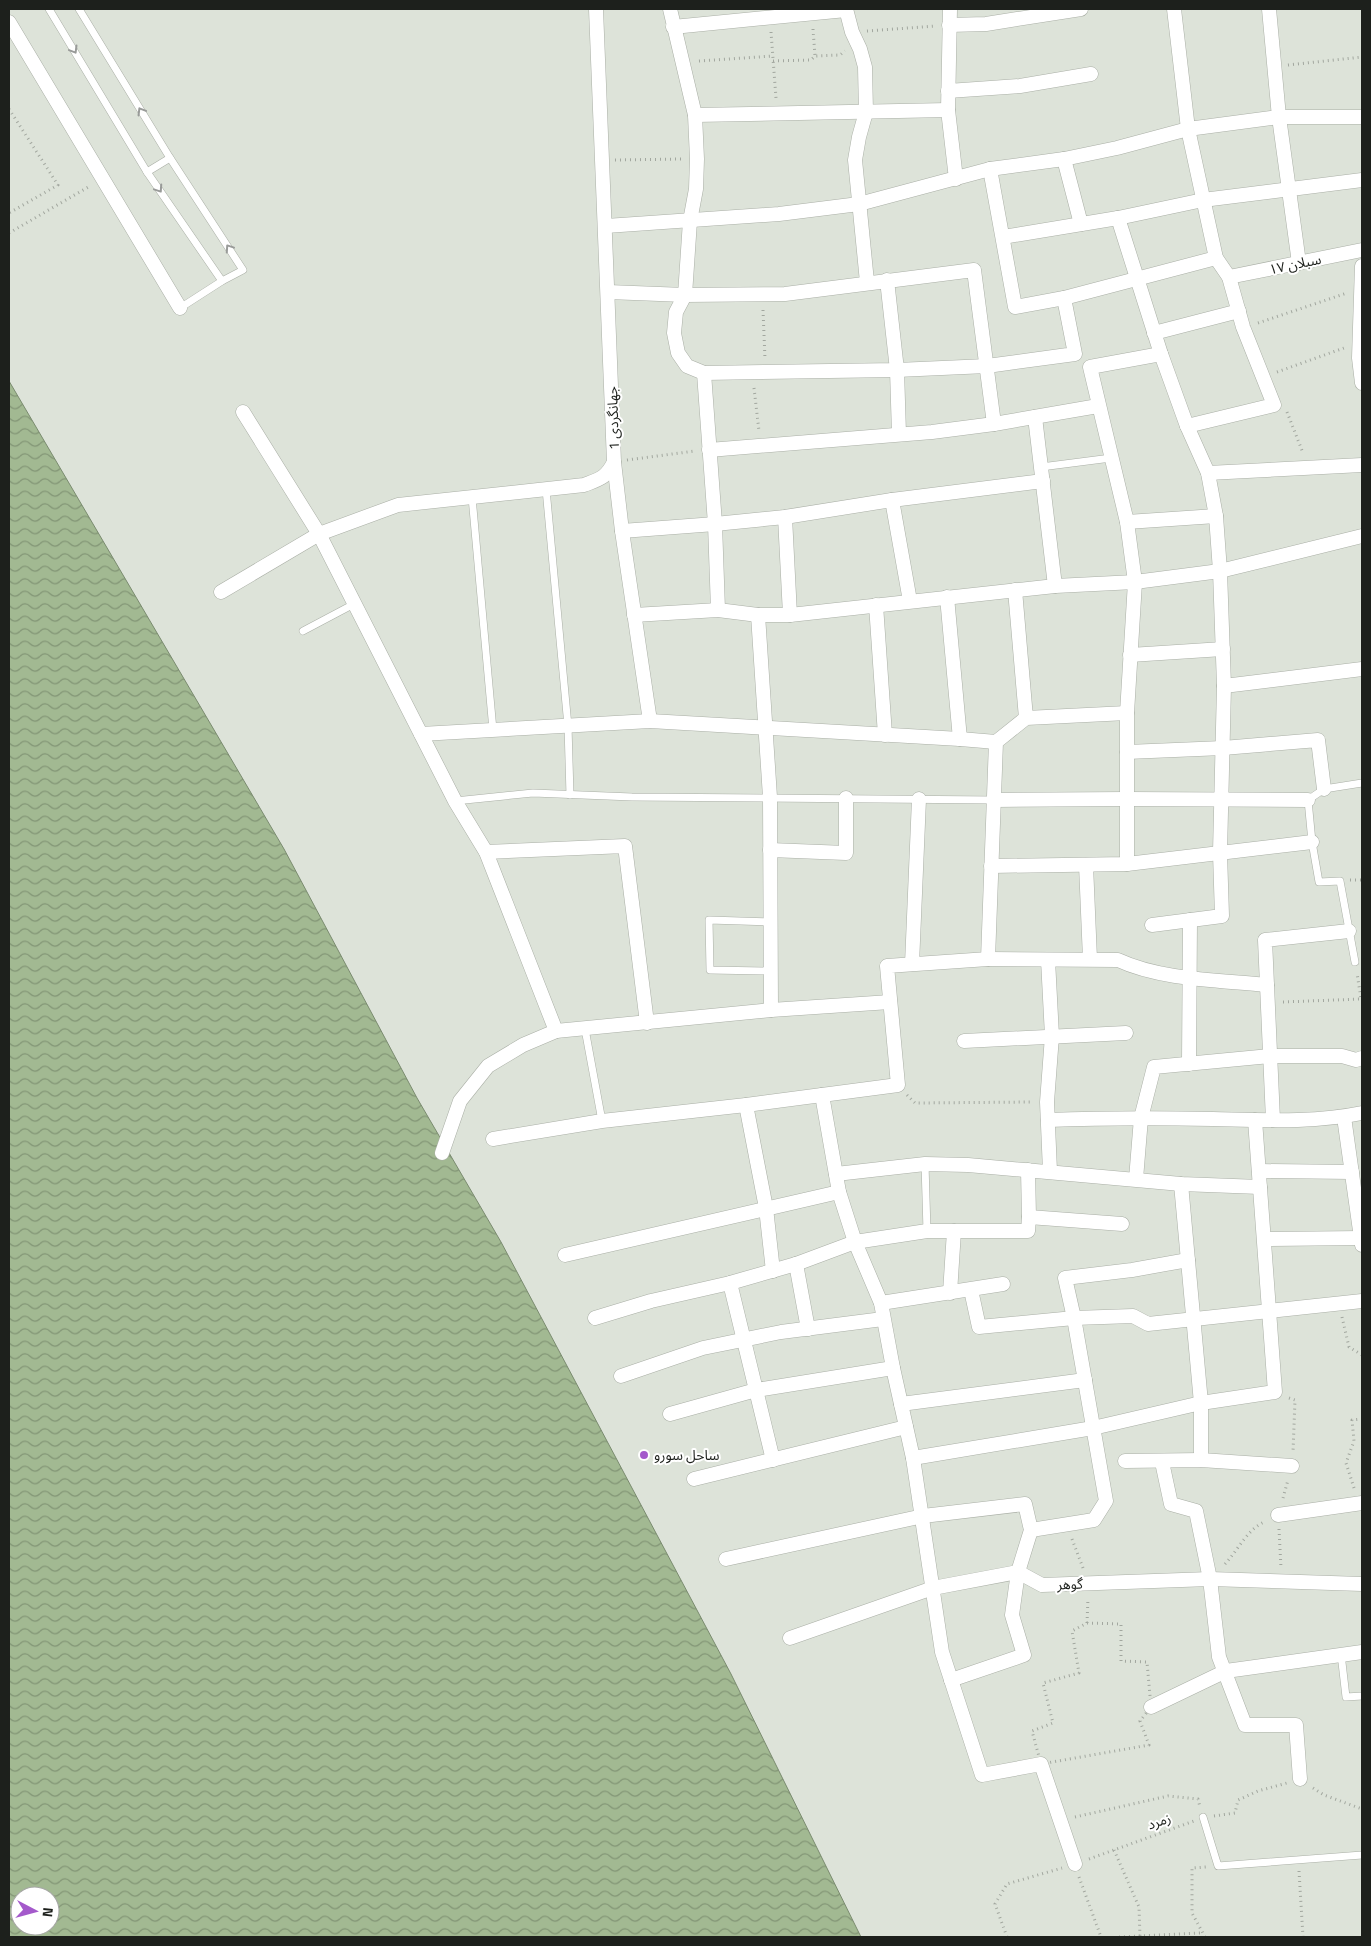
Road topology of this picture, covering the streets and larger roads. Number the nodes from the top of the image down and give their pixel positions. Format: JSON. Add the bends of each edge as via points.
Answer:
{"nodes":[{"id":1,"x":596,"y":9,"type":"edge"},
{"id":2,"x":670,"y":9,"type":"edge"},
{"id":3,"x":950,"y":9,"type":"edge"},
{"id":4,"x":1081,"y":9,"type":"edge"},
{"id":5,"x":1174,"y":9,"type":"edge"},
{"id":6,"x":1269,"y":9,"type":"edge"},
{"id":7,"x":846,"y":10,"type":"edge"},
{"id":8,"x":746,"y":15,"type":"edge"},
{"id":9,"x":9,"y":22,"type":"edge"},
{"id":10,"x":949,"y":25,"type":"junction"},
{"id":11,"x":673,"y":27,"type":"junction"},
{"id":12,"x":1091,"y":74,"type":"dead end"},
{"id":13,"x":948,"y":91,"type":"junction"},
{"id":14,"x":948,"y":110,"type":"junction"},
{"id":15,"x":866,"y":112,"type":"junction"},
{"id":16,"x":695,"y":115,"type":"junction"},
{"id":17,"x":1279,"y":117,"type":"junction"},
{"id":18,"x":1362,"y":117,"type":"edge"},
{"id":19,"x":1188,"y":129,"type":"junction"},
{"id":20,"x":1064,"y":159,"type":"junction"},
{"id":21,"x":990,"y":169,"type":"junction"},
{"id":22,"x":956,"y":179,"type":"junction"},
{"id":23,"x":1362,"y":180,"type":"edge"},
{"id":24,"x":1289,"y":189,"type":"junction"},
{"id":25,"x":1203,"y":200,"type":"junction"},
{"id":26,"x":859,"y":204,"type":"junction"},
{"id":27,"x":1118,"y":218,"type":"junction"},
{"id":28,"x":690,"y":221,"type":"junction"},
{"id":29,"x":1081,"y":224,"type":"junction"},
{"id":30,"x":606,"y":226,"type":"junction"},
{"id":31,"x":1003,"y":237,"type":"junction"},
{"id":32,"x":1362,"y":250,"type":"edge"},
{"id":33,"x":1216,"y":258,"type":"junction"},
{"id":34,"x":1299,"y":263,"type":"junction"},
{"id":35,"x":1362,"y":266,"type":"edge"},
{"id":36,"x":1229,"y":277,"type":"junction"},
{"id":37,"x":887,"y":280,"type":"junction"},
{"id":38,"x":1137,"y":280,"type":"junction"},
{"id":39,"x":867,"y":282,"type":"junction"},
{"id":40,"x":1361,"y":289,"type":"edge"},
{"id":41,"x":608,"y":292,"type":"junction"},
{"id":42,"x":685,"y":295,"type":"junction"},
{"id":43,"x":1064,"y":298,"type":"junction"},
{"id":44,"x":180,"y":308,"type":"road end"},
{"id":45,"x":1239,"y":311,"type":"junction"},
{"id":46,"x":1154,"y":333,"type":"junction"},
{"id":47,"x":1161,"y":354,"type":"junction"},
{"id":48,"x":1361,"y":357,"type":"edge"},
{"id":49,"x":987,"y":366,"type":"junction"},
{"id":50,"x":897,"y":370,"type":"junction"},
{"id":51,"x":704,"y":373,"type":"junction"},
{"id":52,"x":1362,"y":384,"type":"edge"},
{"id":53,"x":1098,"y":406,"type":"junction"},
{"id":54,"x":243,"y":412,"type":"dead end"},
{"id":55,"x":1034,"y":417,"type":"junction"},
{"id":56,"x":994,"y":424,"type":"junction"},
{"id":57,"x":1188,"y":426,"type":"junction"},
{"id":58,"x":899,"y":434,"type":"junction"},
{"id":59,"x":708,"y":450,"type":"junction"},
{"id":60,"x":614,"y":462,"type":"junction"},
{"id":61,"x":1362,"y":465,"type":"edge"},
{"id":62,"x":1208,"y":473,"type":"junction"},
{"id":63,"x":1042,"y":474,"type":"junction"},
{"id":64,"x":892,"y":500,"type":"junction"},
{"id":65,"x":1216,"y":516,"type":"junction"},
{"id":66,"x":785,"y":517,"type":"junction"},
{"id":67,"x":1128,"y":522,"type":"junction"},
{"id":68,"x":715,"y":524,"type":"junction"},
{"id":69,"x":622,"y":531,"type":"junction"},
{"id":70,"x":319,"y":534,"type":"junction"},
{"id":71,"x":1362,"y":536,"type":"edge"},
{"id":72,"x":1220,"y":571,"type":"junction"},
{"id":73,"x":1135,"y":582,"type":"junction"},
{"id":74,"x":1055,"y":586,"type":"junction"},
{"id":75,"x":1015,"y":590,"type":"junction"},
{"id":76,"x":221,"y":592,"type":"dead end"},
{"id":77,"x":947,"y":597,"type":"junction"},
{"id":78,"x":910,"y":601,"type":"junction"},
{"id":79,"x":876,"y":605,"type":"junction"},
{"id":80,"x":718,"y":610,"type":"junction"},
{"id":81,"x":634,"y":615,"type":"junction"},
{"id":82,"x":758,"y":615,"type":"junction"},
{"id":83,"x":790,"y":615,"type":"junction"},
{"id":84,"x":1223,"y":649,"type":"junction"},
{"id":85,"x":1130,"y":655,"type":"junction"},
{"id":86,"x":1362,"y":669,"type":"edge"},
{"id":87,"x":1224,"y":686,"type":"junction"},
{"id":88,"x":1127,"y":713,"type":"junction"},
{"id":89,"x":1026,"y":718,"type":"junction"},
{"id":90,"x":650,"y":722,"type":"junction"},
{"id":91,"x":766,"y":728,"type":"junction"},
{"id":92,"x":421,"y":734,"type":"junction"},
{"id":93,"x":885,"y":735,"type":"junction"},
{"id":94,"x":960,"y":739,"type":"junction"},
{"id":95,"x":996,"y":742,"type":"junction"},
{"id":96,"x":1223,"y":748,"type":"junction"},
{"id":97,"x":1127,"y":752,"type":"junction"},
{"id":98,"x":1324,"y":789,"type":"road end"},
{"id":99,"x":846,"y":798,"type":"road end"},
{"id":100,"x":1127,"y":798,"type":"junction"},
{"id":101,"x":919,"y":799,"type":"road end"},
{"id":102,"x":994,"y":800,"type":"junction"},
{"id":103,"x":1222,"y":800,"type":"junction"},
{"id":104,"x":1308,"y":800,"type":"road end"},
{"id":105,"x":1312,"y":842,"type":"road end"},
{"id":106,"x":770,"y":850,"type":"junction"},
{"id":107,"x":486,"y":852,"type":"junction"},
{"id":108,"x":1220,"y":853,"type":"junction"},
{"id":109,"x":1127,"y":864,"type":"junction"},
{"id":110,"x":1086,"y":865,"type":"junction"},
{"id":111,"x":991,"y":866,"type":"junction"},
{"id":112,"x":1190,"y":920,"type":"junction"},
{"id":113,"x":1152,"y":925,"type":"dead end"},
{"id":114,"x":1349,"y":931,"type":"road end"},
{"id":115,"x":988,"y":959,"type":"junction"},
{"id":116,"x":1090,"y":959,"type":"junction"},
{"id":117,"x":1048,"y":960,"type":"junction"},
{"id":118,"x":912,"y":964,"type":"junction"},
{"id":119,"x":1191,"y":978,"type":"junction"},
{"id":120,"x":1267,"y":985,"type":"junction"},
{"id":121,"x":890,"y":1002,"type":"junction"},
{"id":122,"x":771,"y":1010,"type":"junction"},
{"id":123,"x":647,"y":1023,"type":"junction"},
{"id":124,"x":556,"y":1031,"type":"junction"},
{"id":125,"x":1126,"y":1033,"type":"dead end"},
{"id":126,"x":1052,"y":1036,"type":"junction"},
{"id":127,"x":964,"y":1041,"type":"dead end"},
{"id":128,"x":1270,"y":1056,"type":"junction"},
{"id":129,"x":1362,"y":1058,"type":"edge"},
{"id":130,"x":1189,"y":1064,"type":"junction"},
{"id":131,"x":822,"y":1095,"type":"junction"},
{"id":132,"x":746,"y":1105,"type":"junction"},
{"id":133,"x":1362,"y":1113,"type":"edge"},
{"id":134,"x":1344,"y":1117,"type":"junction"},
{"id":135,"x":1141,"y":1118,"type":"junction"},
{"id":136,"x":1048,"y":1120,"type":"junction"},
{"id":137,"x":1255,"y":1120,"type":"junction"},
{"id":138,"x":1273,"y":1120,"type":"junction"},
{"id":139,"x":493,"y":1138,"type":"dead end"},
{"id":140,"x":442,"y":1153,"type":"dead end"},
{"id":141,"x":1028,"y":1170,"type":"junction"},
{"id":142,"x":1050,"y":1171,"type":"junction"},
{"id":143,"x":1259,"y":1171,"type":"junction"},
{"id":144,"x":1352,"y":1172,"type":"junction"},
{"id":145,"x":836,"y":1174,"type":"junction"},
{"id":146,"x":1136,"y":1179,"type":"junction"},
{"id":147,"x":1181,"y":1184,"type":"junction"},
{"id":148,"x":1260,"y":1186,"type":"junction"},
{"id":149,"x":839,"y":1192,"type":"junction"},
{"id":150,"x":766,"y":1208,"type":"junction"},
{"id":151,"x":1029,"y":1217,"type":"junction"},
{"id":152,"x":1122,"y":1224,"type":"dead end"},
{"id":153,"x":954,"y":1231,"type":"junction"},
{"id":154,"x":1264,"y":1239,"type":"junction"},
{"id":155,"x":1362,"y":1240,"type":"edge"},
{"id":156,"x":854,"y":1242,"type":"junction"},
{"id":157,"x":565,"y":1254,"type":"dead end"},
{"id":158,"x":1188,"y":1260,"type":"junction"},
{"id":159,"x":796,"y":1264,"type":"junction"},
{"id":160,"x":773,"y":1271,"type":"junction"},
{"id":161,"x":730,"y":1284,"type":"junction"},
{"id":162,"x":1003,"y":1284,"type":"dead end"},
{"id":163,"x":972,"y":1290,"type":"junction"},
{"id":164,"x":950,"y":1293,"type":"junction"},
{"id":165,"x":1362,"y":1301,"type":"edge"},
{"id":166,"x":881,"y":1303,"type":"junction"},
{"id":167,"x":1269,"y":1310,"type":"junction"},
{"id":168,"x":595,"y":1318,"type":"dead end"},
{"id":169,"x":1074,"y":1318,"type":"junction"},
{"id":170,"x":883,"y":1319,"type":"junction"},
{"id":171,"x":1194,"y":1319,"type":"junction"},
{"id":172,"x":808,"y":1329,"type":"junction"},
{"id":173,"x":744,"y":1340,"type":"junction"},
{"id":174,"x":893,"y":1368,"type":"junction"},
{"id":175,"x":621,"y":1376,"type":"dead end"},
{"id":176,"x":1085,"y":1380,"type":"junction"},
{"id":177,"x":756,"y":1390,"type":"junction"},
{"id":178,"x":1201,"y":1403,"type":"junction"},
{"id":179,"x":901,"y":1404,"type":"junction"},
{"id":180,"x":670,"y":1414,"type":"dead end"},
{"id":181,"x":906,"y":1427,"type":"junction"},
{"id":182,"x":1093,"y":1428,"type":"junction"},
{"id":183,"x":913,"y":1458,"type":"junction"},
{"id":184,"x":773,"y":1460,"type":"junction"},
{"id":185,"x":1201,"y":1460,"type":"junction"},
{"id":186,"x":1125,"y":1461,"type":"dead end"},
{"id":187,"x":1162,"y":1462,"type":"junction"},
{"id":188,"x":1292,"y":1466,"type":"road end"},
{"id":189,"x":694,"y":1479,"type":"dead end"},
{"id":190,"x":1360,"y":1503,"type":"edge"},
{"id":191,"x":1278,"y":1515,"type":"road end"},
{"id":192,"x":923,"y":1516,"type":"junction"},
{"id":193,"x":1031,"y":1530,"type":"junction"},
{"id":194,"x":726,"y":1559,"type":"dead end"},
{"id":195,"x":1018,"y":1572,"type":"junction"},
{"id":196,"x":1210,"y":1579,"type":"junction"},
{"id":197,"x":1362,"y":1584,"type":"edge"},
{"id":198,"x":933,"y":1588,"type":"junction"},
{"id":199,"x":790,"y":1638,"type":"dead end"},
{"id":200,"x":1362,"y":1652,"type":"edge"},
{"id":201,"x":1226,"y":1671,"type":"junction"},
{"id":202,"x":951,"y":1680,"type":"junction"},
{"id":203,"x":1151,"y":1707,"type":"road end"},
{"id":204,"x":1300,"y":1779,"type":"road end"},
{"id":205,"x":1074,"y":1864,"type":"road end"}],
"edges":[{"from":1,"to":30,"type":"street","name":"جهانگردی 1"},
{"from":2,"to":11,"type":"street"},
{"from":3,"to":10,"type":"street"},
{"from":4,"to":10,"type":"street","via":[[986,24]]},
{"from":5,"to":19,"type":"street"},
{"from":6,"to":17,"type":"street"},
{"from":7,"to":8,"type":"street","via":[[770,18]]},
{"from":7,"to":15,"type":"street","via":[[865,67]]},
{"from":8,"to":11,"type":"street"},
{"from":9,"to":44,"type":"street"},
{"from":10,"to":13,"type":"street"},
{"from":11,"to":16,"type":"street"},
{"from":12,"to":13,"type":"street","via":[[1020,86]]},
{"from":13,"to":14,"type":"street"},
{"from":14,"to":15,"type":"street"},
{"from":14,"to":22,"type":"street"},
{"from":15,"to":16,"type":"street"},
{"from":15,"to":26,"type":"street","via":[[855,160]]},
{"from":16,"to":28,"type":"street","via":[[696,189]]},
{"from":17,"to":18,"type":"street"},
{"from":17,"to":19,"type":"street"},
{"from":17,"to":24,"type":"street"},
{"from":19,"to":20,"type":"street"},
{"from":19,"to":25,"type":"street"},
{"from":20,"to":21,"type":"street"},
{"from":20,"to":29,"type":"street"},
{"from":21,"to":22,"type":"street"},
{"from":21,"to":31,"type":"street"},
{"from":22,"to":26,"type":"street"},
{"from":23,"to":24,"type":"street"},
{"from":24,"to":25,"type":"street"},
{"from":24,"to":34,"type":"street"},
{"from":25,"to":27,"type":"street"},
{"from":25,"to":33,"type":"street"},
{"from":26,"to":28,"type":"street"},
{"from":26,"to":39,"type":"street"},
{"from":27,"to":29,"type":"street"},
{"from":27,"to":38,"type":"street"},
{"from":28,"to":30,"type":"street"},
{"from":28,"to":42,"type":"street"},
{"from":29,"to":31,"type":"street"},
{"from":30,"to":41,"type":"street","name":"جهانگردی 1"},
{"from":31,"to":43,"type":"street","via":[[1015,307]]},
{"from":32,"to":34,"type":"street","name":"سبلان ۱۷"},
{"from":33,"to":36,"type":"street"},
{"from":33,"to":38,"type":"street"},
{"from":34,"to":36,"type":"street","name":"سبلان ۱۷"},
{"from":35,"to":40,"type":"street"},
{"from":36,"to":45,"type":"street"},
{"from":37,"to":39,"type":"street"},
{"from":37,"to":49,"type":"street","via":[[974,270]]},
{"from":37,"to":50,"type":"street"},
{"from":38,"to":43,"type":"street"},
{"from":38,"to":46,"type":"street"},
{"from":39,"to":42,"type":"street","via":[[785,294]]},
{"from":40,"to":48,"type":"street"},
{"from":41,"to":42,"type":"street"},
{"from":41,"to":60,"type":"street","name":"جهانگردی 1"},
{"from":42,"to":51,"type":"street","via":[[676,312],[674,333],[678,353],[687,366]]},
{"from":43,"to":49,"type":"street","via":[[1075,354]]},
{"from":45,"to":46,"type":"street"},
{"from":45,"to":57,"type":"street","via":[[1274,405]]},
{"from":46,"to":47,"type":"street"},
{"from":47,"to":53,"type":"street","via":[[1090,367]]},
{"from":47,"to":57,"type":"street"},
{"from":48,"to":52,"type":"street"},
{"from":49,"to":50,"type":"street"},
{"from":49,"to":56,"type":"street"},
{"from":50,"to":51,"type":"street"},
{"from":50,"to":58,"type":"street"},
{"from":51,"to":59,"type":"street"},
{"from":53,"to":55,"type":"street"},
{"from":53,"to":67,"type":"street"},
{"from":54,"to":70,"type":"street"},
{"from":55,"to":56,"type":"street"},
{"from":55,"to":63,"type":"street"},
{"from":56,"to":58,"type":"street"},
{"from":57,"to":62,"type":"street"},
{"from":58,"to":59,"type":"street"},
{"from":59,"to":68,"type":"street"},
{"from":60,"to":69,"type":"street"},
{"from":60,"to":70,"type":"street","name":"جهانگردی 1","via":[[603,478],[584,485],[398,505]]},
{"from":61,"to":62,"type":"street"},
{"from":62,"to":65,"type":"street"},
{"from":63,"to":64,"type":"street"},
{"from":63,"to":74,"type":"street"},
{"from":64,"to":66,"type":"street"},
{"from":64,"to":78,"type":"street"},
{"from":65,"to":67,"type":"street"},
{"from":65,"to":72,"type":"street"},
{"from":66,"to":68,"type":"street"},
{"from":66,"to":83,"type":"street"},
{"from":67,"to":73,"type":"street"},
{"from":68,"to":69,"type":"street"},
{"from":68,"to":80,"type":"street"},
{"from":69,"to":81,"type":"street"},
{"from":70,"to":76,"type":"street","name":"جهانگردی 1"},
{"from":70,"to":92,"type":"street"},
{"from":71,"to":72,"type":"street"},
{"from":72,"to":73,"type":"street"},
{"from":72,"to":84,"type":"street"},
{"from":73,"to":74,"type":"street"},
{"from":73,"to":85,"type":"street"},
{"from":74,"to":75,"type":"street"},
{"from":75,"to":77,"type":"street"},
{"from":75,"to":89,"type":"street"},
{"from":77,"to":78,"type":"street"},
{"from":77,"to":94,"type":"street"},
{"from":78,"to":79,"type":"street"},
{"from":79,"to":83,"type":"street"},
{"from":79,"to":93,"type":"street"},
{"from":80,"to":81,"type":"street"},
{"from":80,"to":82,"type":"street"},
{"from":81,"to":90,"type":"street"},
{"from":82,"to":83,"type":"street"},
{"from":82,"to":91,"type":"street"},
{"from":84,"to":85,"type":"street"},
{"from":84,"to":87,"type":"street"},
{"from":85,"to":88,"type":"street"},
{"from":86,"to":87,"type":"street"},
{"from":87,"to":96,"type":"street"},
{"from":88,"to":89,"type":"street"},
{"from":88,"to":97,"type":"street"},
{"from":89,"to":95,"type":"street"},
{"from":90,"to":91,"type":"street"},
{"from":90,"to":92,"type":"street"},
{"from":91,"to":93,"type":"street"},
{"from":91,"to":106,"type":"street"},
{"from":92,"to":107,"type":"street","via":[[455,801]]},
{"from":93,"to":94,"type":"street"},
{"from":94,"to":95,"type":"street"},
{"from":95,"to":102,"type":"street"},
{"from":96,"to":97,"type":"street"},
{"from":96,"to":98,"type":"street","via":[[1318,740]]},
{"from":96,"to":103,"type":"street"},
{"from":97,"to":100,"type":"street"},
{"from":99,"to":106,"type":"street","via":[[846,853]]},
{"from":100,"to":102,"type":"street"},
{"from":100,"to":103,"type":"street"},
{"from":100,"to":109,"type":"street"},
{"from":101,"to":118,"type":"street"},
{"from":102,"to":111,"type":"street"},
{"from":103,"to":104,"type":"street"},
{"from":103,"to":108,"type":"street"},
{"from":105,"to":108,"type":"street"},
{"from":106,"to":122,"type":"street"},
{"from":107,"to":123,"type":"street","via":[[625,846]]},
{"from":107,"to":124,"type":"street"},
{"from":108,"to":109,"type":"street"},
{"from":108,"to":112,"type":"street","via":[[1222,916]]},
{"from":109,"to":110,"type":"street"},
{"from":110,"to":111,"type":"street"},
{"from":110,"to":116,"type":"street"},
{"from":111,"to":115,"type":"street"},
{"from":112,"to":113,"type":"street"},
{"from":112,"to":119,"type":"street"},
{"from":114,"to":120,"type":"street","via":[[1265,940]]},
{"from":115,"to":117,"type":"street"},
{"from":115,"to":118,"type":"street"},
{"from":116,"to":117,"type":"street"},
{"from":116,"to":119,"type":"street","via":[[1118,960]]},
{"from":117,"to":126,"type":"street"},
{"from":118,"to":121,"type":"street","via":[[887,966]]},
{"from":119,"to":120,"type":"street"},
{"from":119,"to":130,"type":"street"},
{"from":120,"to":128,"type":"street"},
{"from":121,"to":122,"type":"street"},
{"from":121,"to":131,"type":"street","via":[[898,1085]]},
{"from":122,"to":123,"type":"street"},
{"from":123,"to":124,"type":"street"},
{"from":124,"to":140,"type":"street","via":[[523,1045],[488,1066],[460,1101]]},
{"from":125,"to":126,"type":"street"},
{"from":126,"to":127,"type":"street"},
{"from":126,"to":136,"type":"street"},
{"from":128,"to":129,"type":"street"},
{"from":128,"to":130,"type":"street"},
{"from":128,"to":138,"type":"street"},
{"from":130,"to":135,"type":"street","via":[[1154,1067]]},
{"from":131,"to":132,"type":"street"},
{"from":131,"to":145,"type":"street"},
{"from":132,"to":139,"type":"street","via":[[602,1121]]},
{"from":132,"to":150,"type":"street"},
{"from":133,"to":134,"type":"street"},
{"from":134,"to":138,"type":"street"},
{"from":134,"to":144,"type":"street"},
{"from":135,"to":136,"type":"street"},
{"from":135,"to":137,"type":"street"},
{"from":135,"to":146,"type":"street"},
{"from":136,"to":142,"type":"street"},
{"from":137,"to":138,"type":"street"},
{"from":137,"to":143,"type":"street"},
{"from":141,"to":142,"type":"street"},
{"from":141,"to":145,"type":"street","via":[[925,1164]]},
{"from":141,"to":151,"type":"street"},
{"from":142,"to":146,"type":"street"},
{"from":143,"to":144,"type":"street"},
{"from":143,"to":148,"type":"street"},
{"from":144,"to":155,"type":"street"},
{"from":145,"to":149,"type":"street"},
{"from":146,"to":147,"type":"street"},
{"from":147,"to":148,"type":"street"},
{"from":147,"to":158,"type":"street"},
{"from":148,"to":154,"type":"street"},
{"from":149,"to":150,"type":"street"},
{"from":149,"to":156,"type":"street"},
{"from":150,"to":157,"type":"street"},
{"from":150,"to":160,"type":"street"},
{"from":151,"to":152,"type":"street"},
{"from":151,"to":153,"type":"street","via":[[1028,1231]]},
{"from":153,"to":156,"type":"street","via":[[927,1231]]},
{"from":153,"to":164,"type":"street"},
{"from":154,"to":155,"type":"street"},
{"from":154,"to":167,"type":"street"},
{"from":156,"to":159,"type":"street"},
{"from":156,"to":166,"type":"street"},
{"from":158,"to":169,"type":"street","via":[[1065,1278]]},
{"from":158,"to":171,"type":"street"},
{"from":159,"to":160,"type":"street"},
{"from":159,"to":172,"type":"street"},
{"from":160,"to":161,"type":"street"},
{"from":161,"to":168,"type":"street","via":[[651,1301]]},
{"from":161,"to":173,"type":"street"},
{"from":162,"to":163,"type":"street"},
{"from":163,"to":164,"type":"street"},
{"from":163,"to":169,"type":"street","via":[[979,1326]]},
{"from":164,"to":166,"type":"street"},
{"from":165,"to":167,"type":"street"},
{"from":166,"to":170,"type":"street"},
{"from":167,"to":171,"type":"street"},
{"from":167,"to":178,"type":"street","via":[[1275,1392]]},
{"from":169,"to":171,"type":"street","via":[[1133,1316],[1148,1324]]},
{"from":169,"to":176,"type":"street"},
{"from":170,"to":172,"type":"street"},
{"from":170,"to":174,"type":"street"},
{"from":171,"to":178,"type":"street"},
{"from":172,"to":173,"type":"street"},
{"from":173,"to":175,"type":"street","via":[[703,1348]]},
{"from":173,"to":177,"type":"street"},
{"from":174,"to":177,"type":"street"},
{"from":174,"to":179,"type":"street"},
{"from":176,"to":179,"type":"street"},
{"from":176,"to":182,"type":"street"},
{"from":177,"to":180,"type":"street"},
{"from":177,"to":184,"type":"street"},
{"from":178,"to":182,"type":"street"},
{"from":178,"to":185,"type":"street"},
{"from":179,"to":181,"type":"street"},
{"from":181,"to":183,"type":"street"},
{"from":181,"to":184,"type":"street"},
{"from":182,"to":183,"type":"street"},
{"from":182,"to":193,"type":"street","via":[[1106,1501],[1094,1520]]},
{"from":183,"to":192,"type":"street"},
{"from":184,"to":189,"type":"street"},
{"from":185,"to":187,"type":"street"},
{"from":185,"to":188,"type":"street"},
{"from":186,"to":187,"type":"street"},
{"from":187,"to":196,"type":"street","via":[[1171,1504],[1196,1512]]},
{"from":190,"to":191,"type":"street"},
{"from":192,"to":193,"type":"street","via":[[1025,1504]]},
{"from":192,"to":194,"type":"street"},
{"from":192,"to":198,"type":"street"},
{"from":193,"to":195,"type":"street"},
{"from":195,"to":196,"type":"street","name":"گوهر","via":[[1042,1585]]},
{"from":195,"to":198,"type":"street"},
{"from":195,"to":202,"type":"street","via":[[1012,1615],[1024,1655]]},
{"from":196,"to":197,"type":"street","name":"گوهر"},
{"from":196,"to":201,"type":"street","via":[[1219,1657]]},
{"from":198,"to":199,"type":"street"},
{"from":198,"to":202,"type":"street","via":[[942,1652]]},
{"from":200,"to":201,"type":"street"},
{"from":201,"to":203,"type":"street"},
{"from":201,"to":204,"type":"street","via":[[1245,1724],[1296,1726]]},
{"from":202,"to":205,"type":"street","via":[[982,1775],[1041,1764]]}]}
